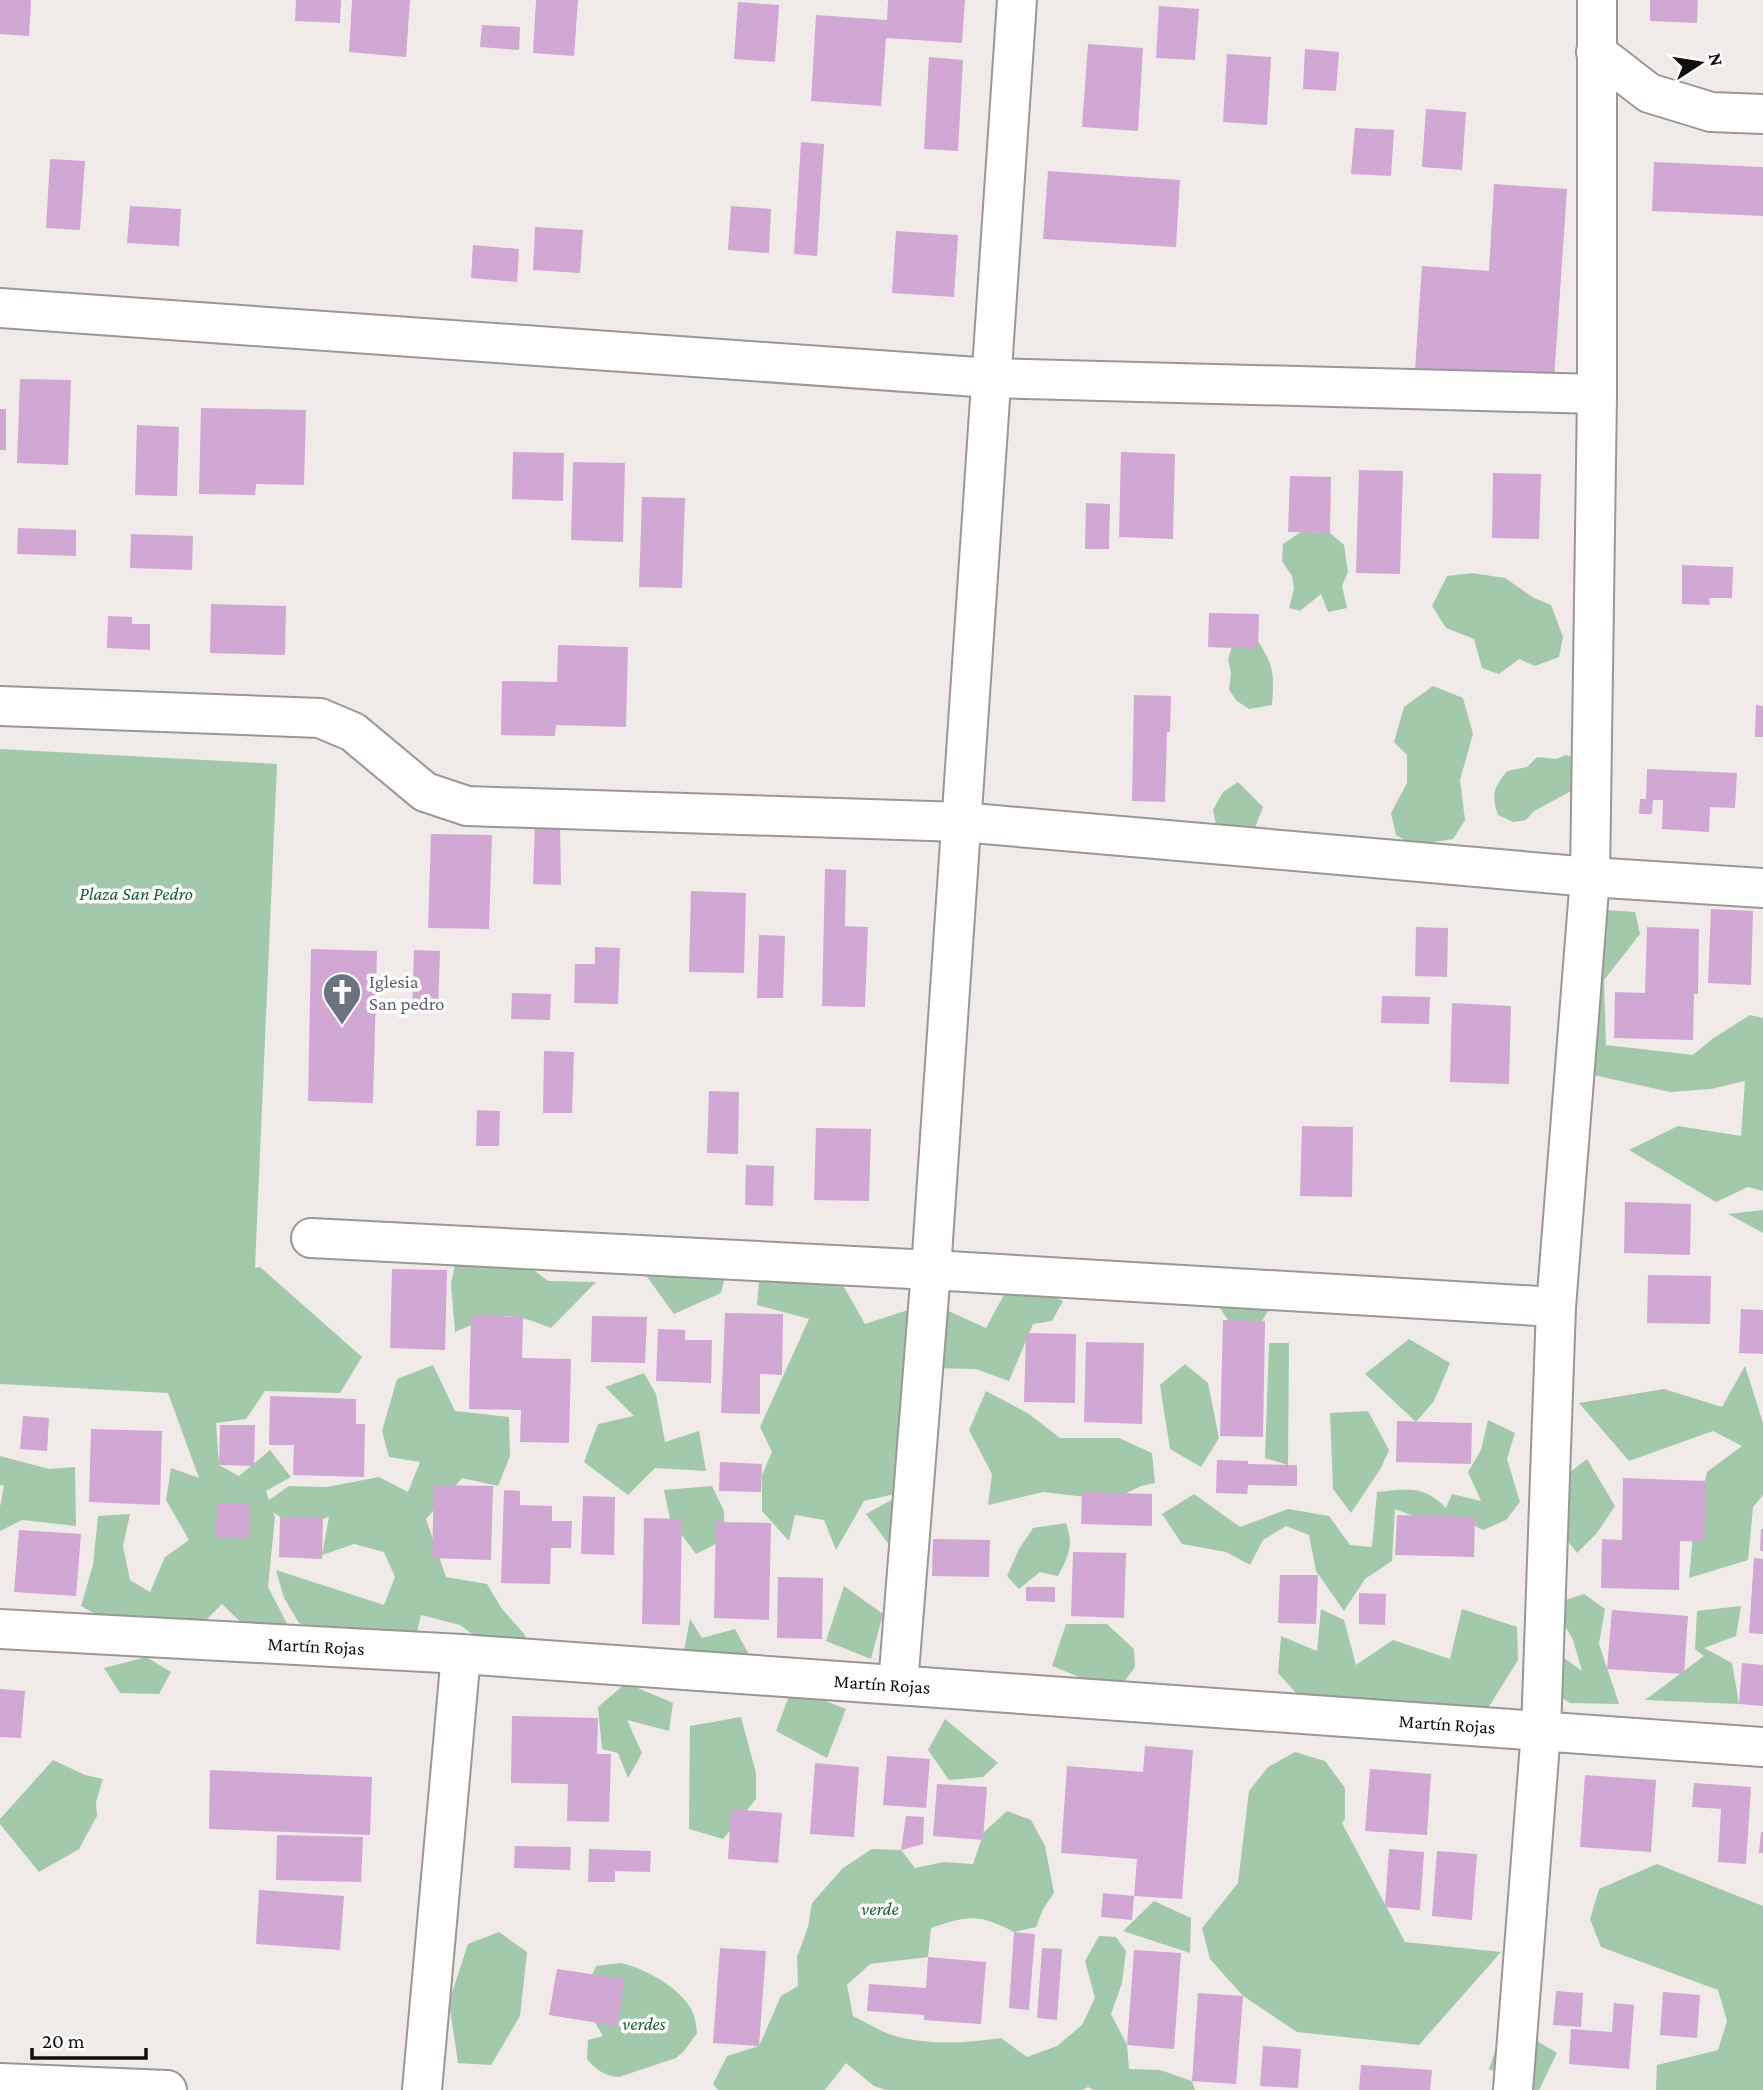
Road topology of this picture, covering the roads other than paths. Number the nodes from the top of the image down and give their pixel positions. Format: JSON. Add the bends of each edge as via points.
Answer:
{"nodes":[{"id":1,"x":1017,"y":0,"type":"edge"},
{"id":2,"x":1597,"y":0,"type":"edge"},
{"id":3,"x":1596,"y":52,"type":"junction"},
{"id":4,"x":1763,"y":114,"type":"edge"},
{"id":5,"x":0,"y":308,"type":"edge"},
{"id":6,"x":991,"y":378,"type":"junction"},
{"id":7,"x":1597,"y":394,"type":"junction"},
{"id":8,"x":0,"y":706,"type":"edge"},
{"id":9,"x":961,"y":822,"type":"junction"},
{"id":10,"x":1591,"y":877,"type":"junction"},
{"id":11,"x":1763,"y":888,"type":"edge"},
{"id":12,"x":311,"y":1238,"type":"dead end"},
{"id":13,"x":931,"y":1270,"type":"junction"},
{"id":14,"x":1556,"y":1307,"type":"junction"},
{"id":15,"x":0,"y":1629,"type":"edge"},
{"id":16,"x":461,"y":1654,"type":"junction"},
{"id":17,"x":898,"y":1685,"type":"junction"},
{"id":18,"x":1541,"y":1731,"type":"junction"},
{"id":19,"x":1763,"y":1747,"type":"edge"},
{"id":20,"x":0,"y":2083,"type":"edge"},
{"id":21,"x":167,"y":2090,"type":"edge"},
{"id":22,"x":422,"y":2090,"type":"edge"},
{"id":23,"x":1513,"y":2090,"type":"edge"}],
"edges":[{"from":1,"to":6,"type":"street"},
{"from":2,"to":3,"type":"street"},
{"from":3,"to":4,"type":"street","via":[[1649,93],[1711,112]]},
{"from":3,"to":7,"type":"street"},
{"from":5,"to":6,"type":"street"},
{"from":6,"to":7,"type":"street"},
{"from":6,"to":9,"type":"street"},
{"from":7,"to":10,"type":"street"},
{"from":8,"to":9,"type":"street","via":[[320,718],[353,732],[425,792],[467,806]]},
{"from":9,"to":10,"type":"street"},
{"from":9,"to":13,"type":"street"},
{"from":10,"to":11,"type":"street"},
{"from":10,"to":14,"type":"street"},
{"from":12,"to":13,"type":"street"},
{"from":13,"to":14,"type":"street"},
{"from":13,"to":17,"type":"street"},
{"from":14,"to":18,"type":"street"},
{"from":15,"to":16,"type":"street","name":"Martín Rojas"},
{"from":16,"to":17,"type":"street","name":"Martín Rojas"},
{"from":16,"to":22,"type":"street"},
{"from":17,"to":18,"type":"street","name":"Martín Rojas"},
{"from":18,"to":19,"type":"street","name":"Martín Rojas"},
{"from":18,"to":23,"type":"street"},
{"from":20,"to":21,"type":"street"}]}
